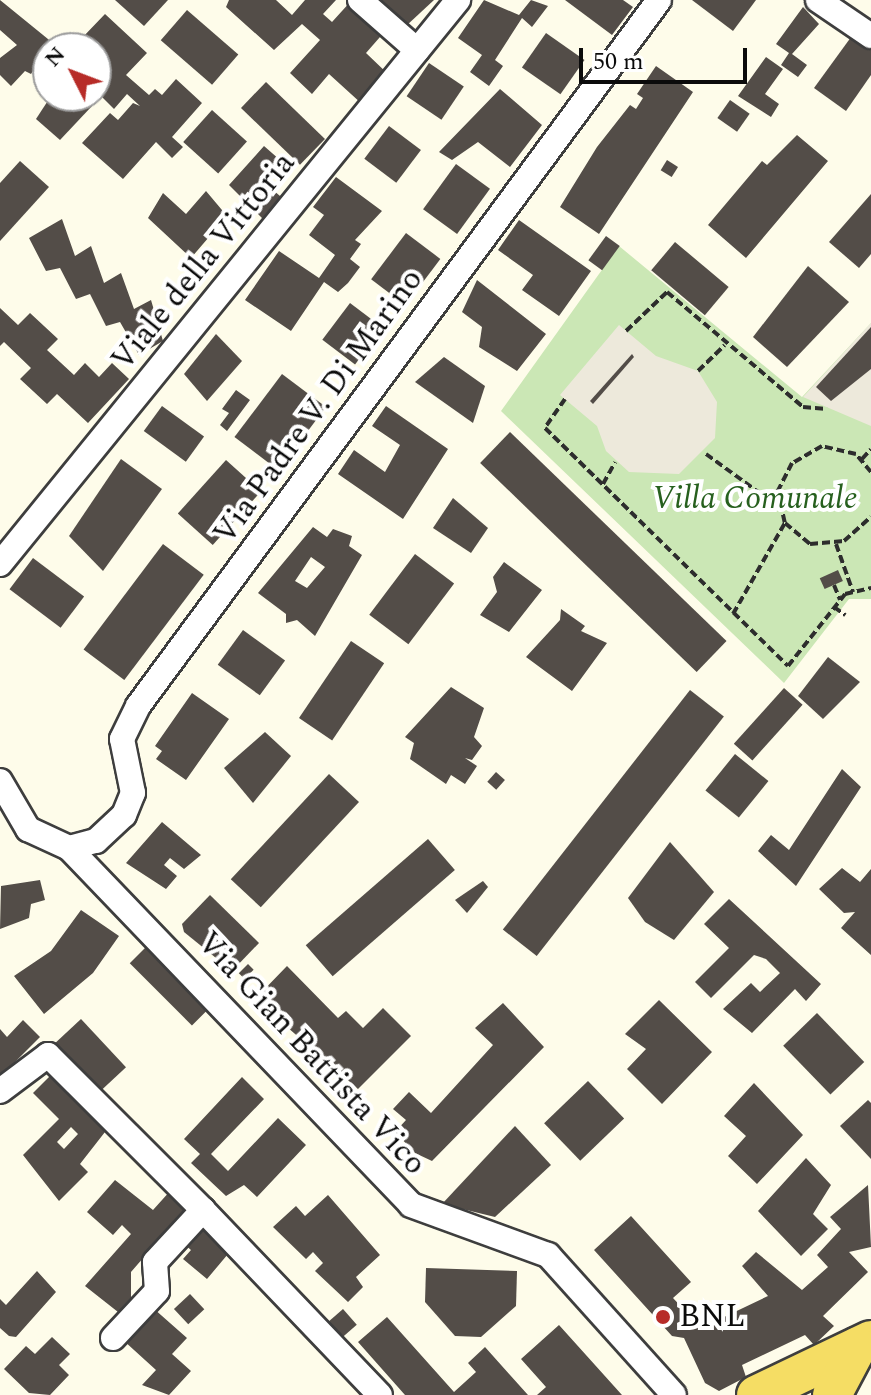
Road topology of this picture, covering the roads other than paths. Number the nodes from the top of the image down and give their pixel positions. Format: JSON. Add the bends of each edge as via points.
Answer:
{"nodes":[{"id":1,"x":360,"y":0,"type":"edge"},
{"id":2,"x":458,"y":0,"type":"edge"},
{"id":3,"x":659,"y":0,"type":"edge"},
{"id":4,"x":818,"y":0,"type":"edge"},
{"id":5,"x":871,"y":36,"type":"edge"},
{"id":6,"x":417,"y":50,"type":"junction"},
{"id":7,"x":0,"y":564,"type":"edge"},
{"id":8,"x":0,"y":781,"type":"edge"},
{"id":9,"x":69,"y":848,"type":"junction"},
{"id":10,"x":0,"y":1091,"type":"edge"},
{"id":11,"x":203,"y":1210,"type":"junction"},
{"id":12,"x":113,"y":1338,"type":"dead end"},
{"id":13,"x":868,"y":1347,"type":"edge"},
{"id":14,"x":816,"y":1387,"type":"edge"},
{"id":15,"x":380,"y":1395,"type":"edge"},
{"id":16,"x":674,"y":1395,"type":"edge"},
{"id":17,"x":756,"y":1395,"type":"edge"}],
"edges":[{"from":1,"to":6,"type":"street"},
{"from":2,"to":6,"type":"street","name":"Viale della Vittoria"},
{"from":3,"to":9,"type":"street","name":"Via Padre V. Di Marino","via":[[138,706],[122,739],[133,793],[124,815],[96,841]]},
{"from":4,"to":5,"type":"street"},
{"from":6,"to":7,"type":"street","name":"Viale della Vittoria"},
{"from":8,"to":9,"type":"street","name":"Via Gian Battista Vico","via":[[28,829]]},
{"from":9,"to":16,"type":"street","name":"Via Gian Battista Vico","via":[[411,1205],[548,1255]]},
{"from":10,"to":11,"type":"street","via":[[48,1055]]},
{"from":11,"to":12,"type":"street","via":[[155,1262],[157,1291]]},
{"from":11,"to":15,"type":"street"},
{"from":13,"to":14,"type":"main road"},
{"from":14,"to":17,"type":"main road"}]}
